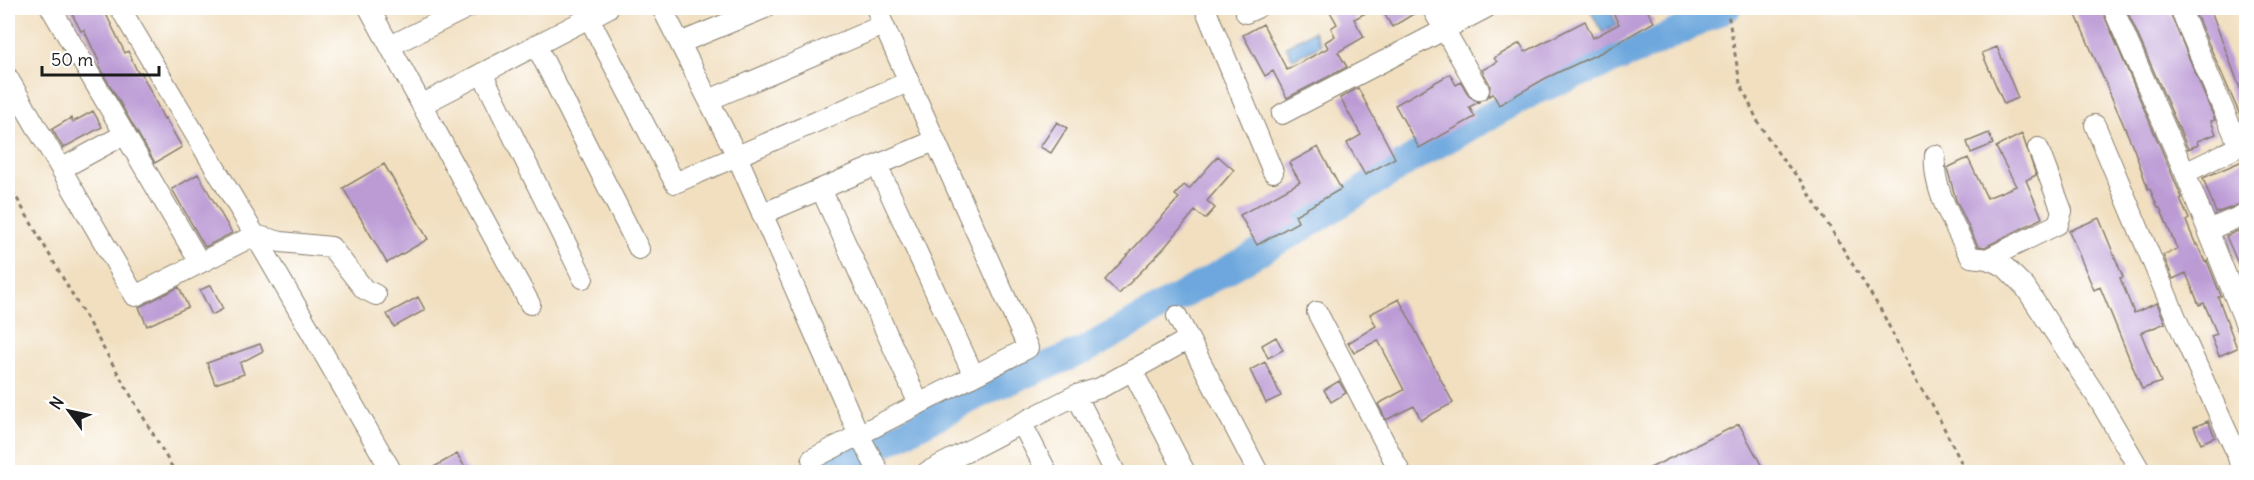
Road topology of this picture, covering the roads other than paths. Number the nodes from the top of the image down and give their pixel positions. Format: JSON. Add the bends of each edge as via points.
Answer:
{"nodes":[{"id":1,"x":51,"y":8,"type":"edge"},
{"id":2,"x":120,"y":8,"type":"edge"},
{"id":3,"x":369,"y":8,"type":"edge"},
{"id":4,"x":467,"y":8,"type":"edge"},
{"id":5,"x":608,"y":8,"type":"edge"},
{"id":6,"x":662,"y":8,"type":"edge"},
{"id":7,"x":765,"y":8,"type":"edge"},
{"id":8,"x":1205,"y":8,"type":"edge"},
{"id":9,"x":1432,"y":8,"type":"edge"},
{"id":10,"x":1486,"y":8,"type":"edge"},
{"id":11,"x":2113,"y":8,"type":"edge"},
{"id":12,"x":2180,"y":8,"type":"edge"},
{"id":13,"x":880,"y":16,"type":"edge"},
{"id":14,"x":589,"y":18,"type":"junction"},
{"id":15,"x":1445,"y":30,"type":"junction"},
{"id":16,"x":680,"y":44,"type":"junction"},
{"id":17,"x":536,"y":45,"type":"junction"},
{"id":18,"x":390,"y":46,"type":"junction"},
{"id":19,"x":482,"y":73,"type":"junction"},
{"id":20,"x":8,"y":78,"type":"edge"},
{"id":21,"x":908,"y":82,"type":"junction"},
{"id":22,"x":1479,"y":90,"type":"dead end"},
{"id":23,"x":709,"y":100,"type":"junction"},
{"id":24,"x":423,"y":104,"type":"junction"},
{"id":25,"x":1282,"y":114,"type":"dead end"},
{"id":26,"x":2095,"y":125,"type":"dead end"},
{"id":27,"x":125,"y":134,"type":"junction"},
{"id":28,"x":934,"y":141,"type":"junction"},
{"id":29,"x":2243,"y":145,"type":"edge"},
{"id":30,"x":2038,"y":148,"type":"dead end"},
{"id":31,"x":1935,"y":155,"type":"dead end"},
{"id":32,"x":737,"y":156,"type":"junction"},
{"id":33,"x":877,"y":165,"type":"junction"},
{"id":34,"x":61,"y":169,"type":"junction"},
{"id":35,"x":1273,"y":172,"type":"dead end"},
{"id":36,"x":2185,"y":173,"type":"junction"},
{"id":37,"x":821,"y":189,"type":"junction"},
{"id":38,"x":762,"y":213,"type":"junction"},
{"id":39,"x":2247,"y":214,"type":"edge"},
{"id":40,"x":2208,"y":230,"type":"junction"},
{"id":41,"x":255,"y":235,"type":"junction"},
{"id":42,"x":639,"y":249,"type":"dead end"},
{"id":43,"x":1987,"y":259,"type":"junction"},
{"id":44,"x":200,"y":263,"type":"junction"},
{"id":45,"x":583,"y":278,"type":"dead end"},
{"id":46,"x":2239,"y":286,"type":"edge"},
{"id":47,"x":376,"y":295,"type":"dead end"},
{"id":48,"x":530,"y":303,"type":"dead end"},
{"id":49,"x":1317,"y":312,"type":"dead end"},
{"id":50,"x":1177,"y":316,"type":"dead end"},
{"id":51,"x":2247,"y":325,"type":"edge"},
{"id":52,"x":1189,"y":339,"type":"junction"},
{"id":53,"x":1132,"y":370,"type":"junction"},
{"id":54,"x":974,"y":376,"type":"junction"},
{"id":55,"x":1076,"y":395,"type":"junction"},
{"id":56,"x":919,"y":404,"type":"junction"},
{"id":57,"x":1022,"y":424,"type":"junction"},
{"id":58,"x":868,"y":452,"type":"edge"},
{"id":59,"x":812,"y":459,"type":"dead end"},
{"id":60,"x":392,"y":472,"type":"edge"},
{"id":61,"x":927,"y":472,"type":"edge"},
{"id":62,"x":1047,"y":472,"type":"edge"},
{"id":63,"x":1115,"y":472,"type":"edge"},
{"id":64,"x":1185,"y":472,"type":"edge"},
{"id":65,"x":1258,"y":472,"type":"edge"},
{"id":66,"x":1400,"y":472,"type":"edge"},
{"id":67,"x":2141,"y":472,"type":"edge"},
{"id":68,"x":2242,"y":472,"type":"edge"}],
"edges":[{"from":1,"to":27,"type":"street"},
{"from":2,"to":41,"type":"street"},
{"from":3,"to":18,"type":"street"},
{"from":4,"to":18,"type":"street"},
{"from":5,"to":14,"type":"street"},
{"from":6,"to":16,"type":"street"},
{"from":7,"to":16,"type":"street"},
{"from":8,"to":35,"type":"street"},
{"from":9,"to":15,"type":"street"},
{"from":10,"to":15,"type":"street"},
{"from":11,"to":36,"type":"street"},
{"from":12,"to":29,"type":"street"},
{"from":13,"to":21,"type":"street"},
{"from":13,"to":23,"type":"street"},
{"from":14,"to":17,"type":"street"},
{"from":14,"to":32,"type":"street","via":[[675,183]]},
{"from":15,"to":22,"type":"street"},
{"from":15,"to":25,"type":"street"},
{"from":16,"to":23,"type":"street"},
{"from":17,"to":19,"type":"street"},
{"from":17,"to":42,"type":"street"},
{"from":18,"to":24,"type":"street"},
{"from":19,"to":24,"type":"street"},
{"from":19,"to":45,"type":"street"},
{"from":20,"to":34,"type":"street"},
{"from":21,"to":28,"type":"street"},
{"from":21,"to":32,"type":"street"},
{"from":23,"to":32,"type":"street"},
{"from":24,"to":48,"type":"street"},
{"from":26,"to":68,"type":"street"},
{"from":27,"to":34,"type":"street"},
{"from":27,"to":44,"type":"street"},
{"from":28,"to":33,"type":"street"},
{"from":28,"to":54,"type":"street","via":[[1028,348]]},
{"from":29,"to":36,"type":"street"},
{"from":30,"to":43,"type":"street","via":[[2062,211],[2061,219]]},
{"from":31,"to":43,"type":"street","via":[[1934,170],[1941,193],[1967,251],[1971,257]]},
{"from":32,"to":38,"type":"street"},
{"from":33,"to":37,"type":"street"},
{"from":33,"to":54,"type":"street"},
{"from":34,"to":44,"type":"street","via":[[135,296]]},
{"from":36,"to":40,"type":"street"},
{"from":37,"to":38,"type":"street"},
{"from":37,"to":56,"type":"street"},
{"from":38,"to":58,"type":"street"},
{"from":39,"to":40,"type":"street"},
{"from":40,"to":46,"type":"street"},
{"from":41,"to":44,"type":"street"},
{"from":41,"to":47,"type":"street","via":[[331,247],[364,289]]},
{"from":41,"to":60,"type":"street"},
{"from":43,"to":67,"type":"street","via":[[2004,267],[2025,287]]},
{"from":46,"to":51,"type":"street"},
{"from":49,"to":66,"type":"street"},
{"from":50,"to":52,"type":"street"},
{"from":52,"to":53,"type":"street"},
{"from":52,"to":65,"type":"street"},
{"from":53,"to":55,"type":"street","via":[[1100,388]]},
{"from":53,"to":64,"type":"street"},
{"from":54,"to":56,"type":"street"},
{"from":55,"to":57,"type":"street"},
{"from":55,"to":63,"type":"street"},
{"from":56,"to":58,"type":"street"},
{"from":57,"to":61,"type":"street"},
{"from":57,"to":62,"type":"street"},
{"from":58,"to":59,"type":"street"}]}
